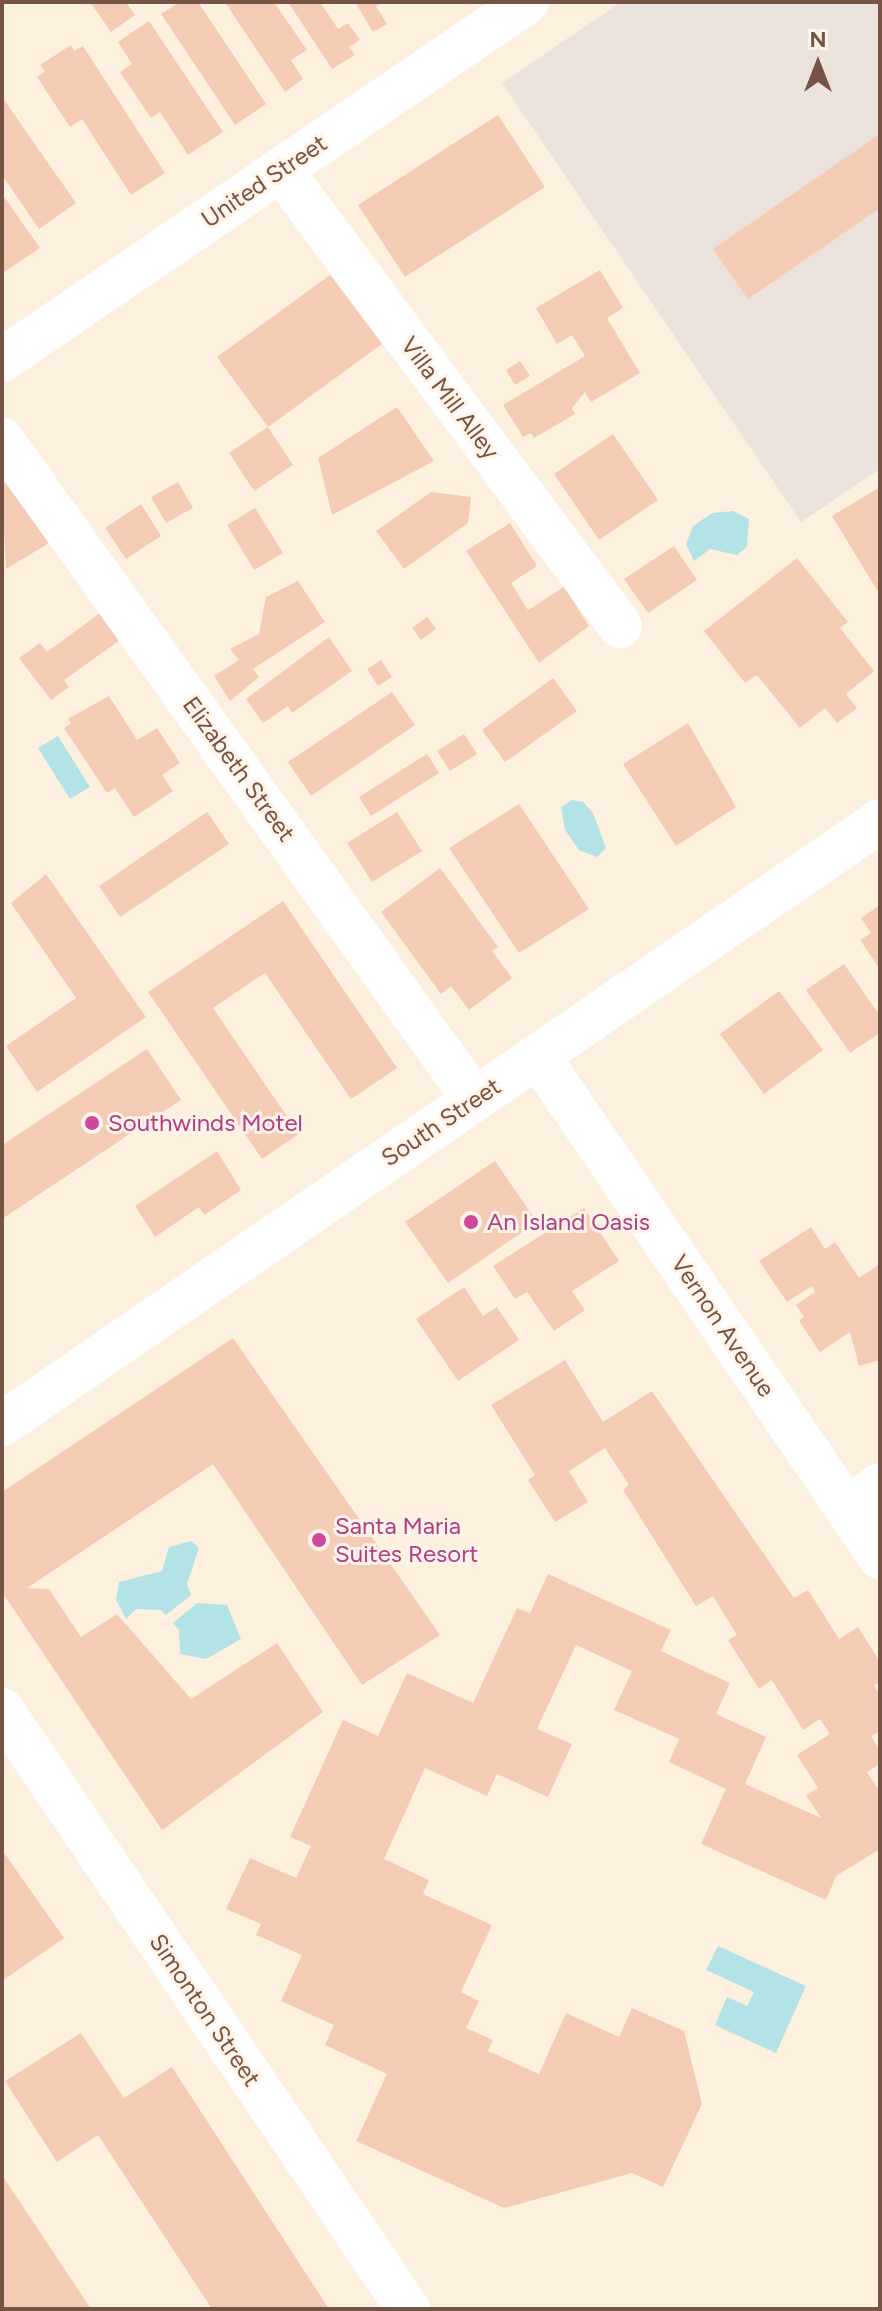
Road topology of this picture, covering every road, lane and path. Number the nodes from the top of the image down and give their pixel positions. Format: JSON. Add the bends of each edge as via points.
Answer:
{"nodes":[{"id":1,"x":527,"y":2,"type":"edge"},
{"id":2,"x":281,"y":170,"type":"junction"},
{"id":3,"x":2,"y":360,"type":"edge"},
{"id":4,"x":2,"y":440,"type":"edge"},
{"id":5,"x":620,"y":626,"type":"dead end"},
{"id":6,"x":880,"y":821,"type":"edge"},
{"id":7,"x":538,"y":1056,"type":"junction"},
{"id":8,"x":474,"y":1099,"type":"junction"},
{"id":9,"x":2,"y":1424,"type":"edge"},
{"id":10,"x":864,"y":1497,"type":"edge"},
{"id":11,"x":880,"y":1557,"type":"edge"},
{"id":12,"x":2,"y":1710,"type":"edge"},
{"id":13,"x":408,"y":2309,"type":"edge"}],
"edges":[{"from":1,"to":2,"type":"street","name":"United Street"},
{"from":2,"to":3,"type":"street","name":"United Street"},
{"from":2,"to":5,"type":"street","name":"Villa Mill Alley"},
{"from":4,"to":8,"type":"street","name":"Elizabeth Street"},
{"from":6,"to":7,"type":"street","name":"South Street"},
{"from":7,"to":8,"type":"street","name":"South Street"},
{"from":7,"to":10,"type":"street","name":"Vernon Avenue"},
{"from":8,"to":9,"type":"street","name":"South Street"},
{"from":10,"to":11,"type":"street","name":"Vernon Avenue"},
{"from":12,"to":13,"type":"street","name":"Simonton Street"}]}
